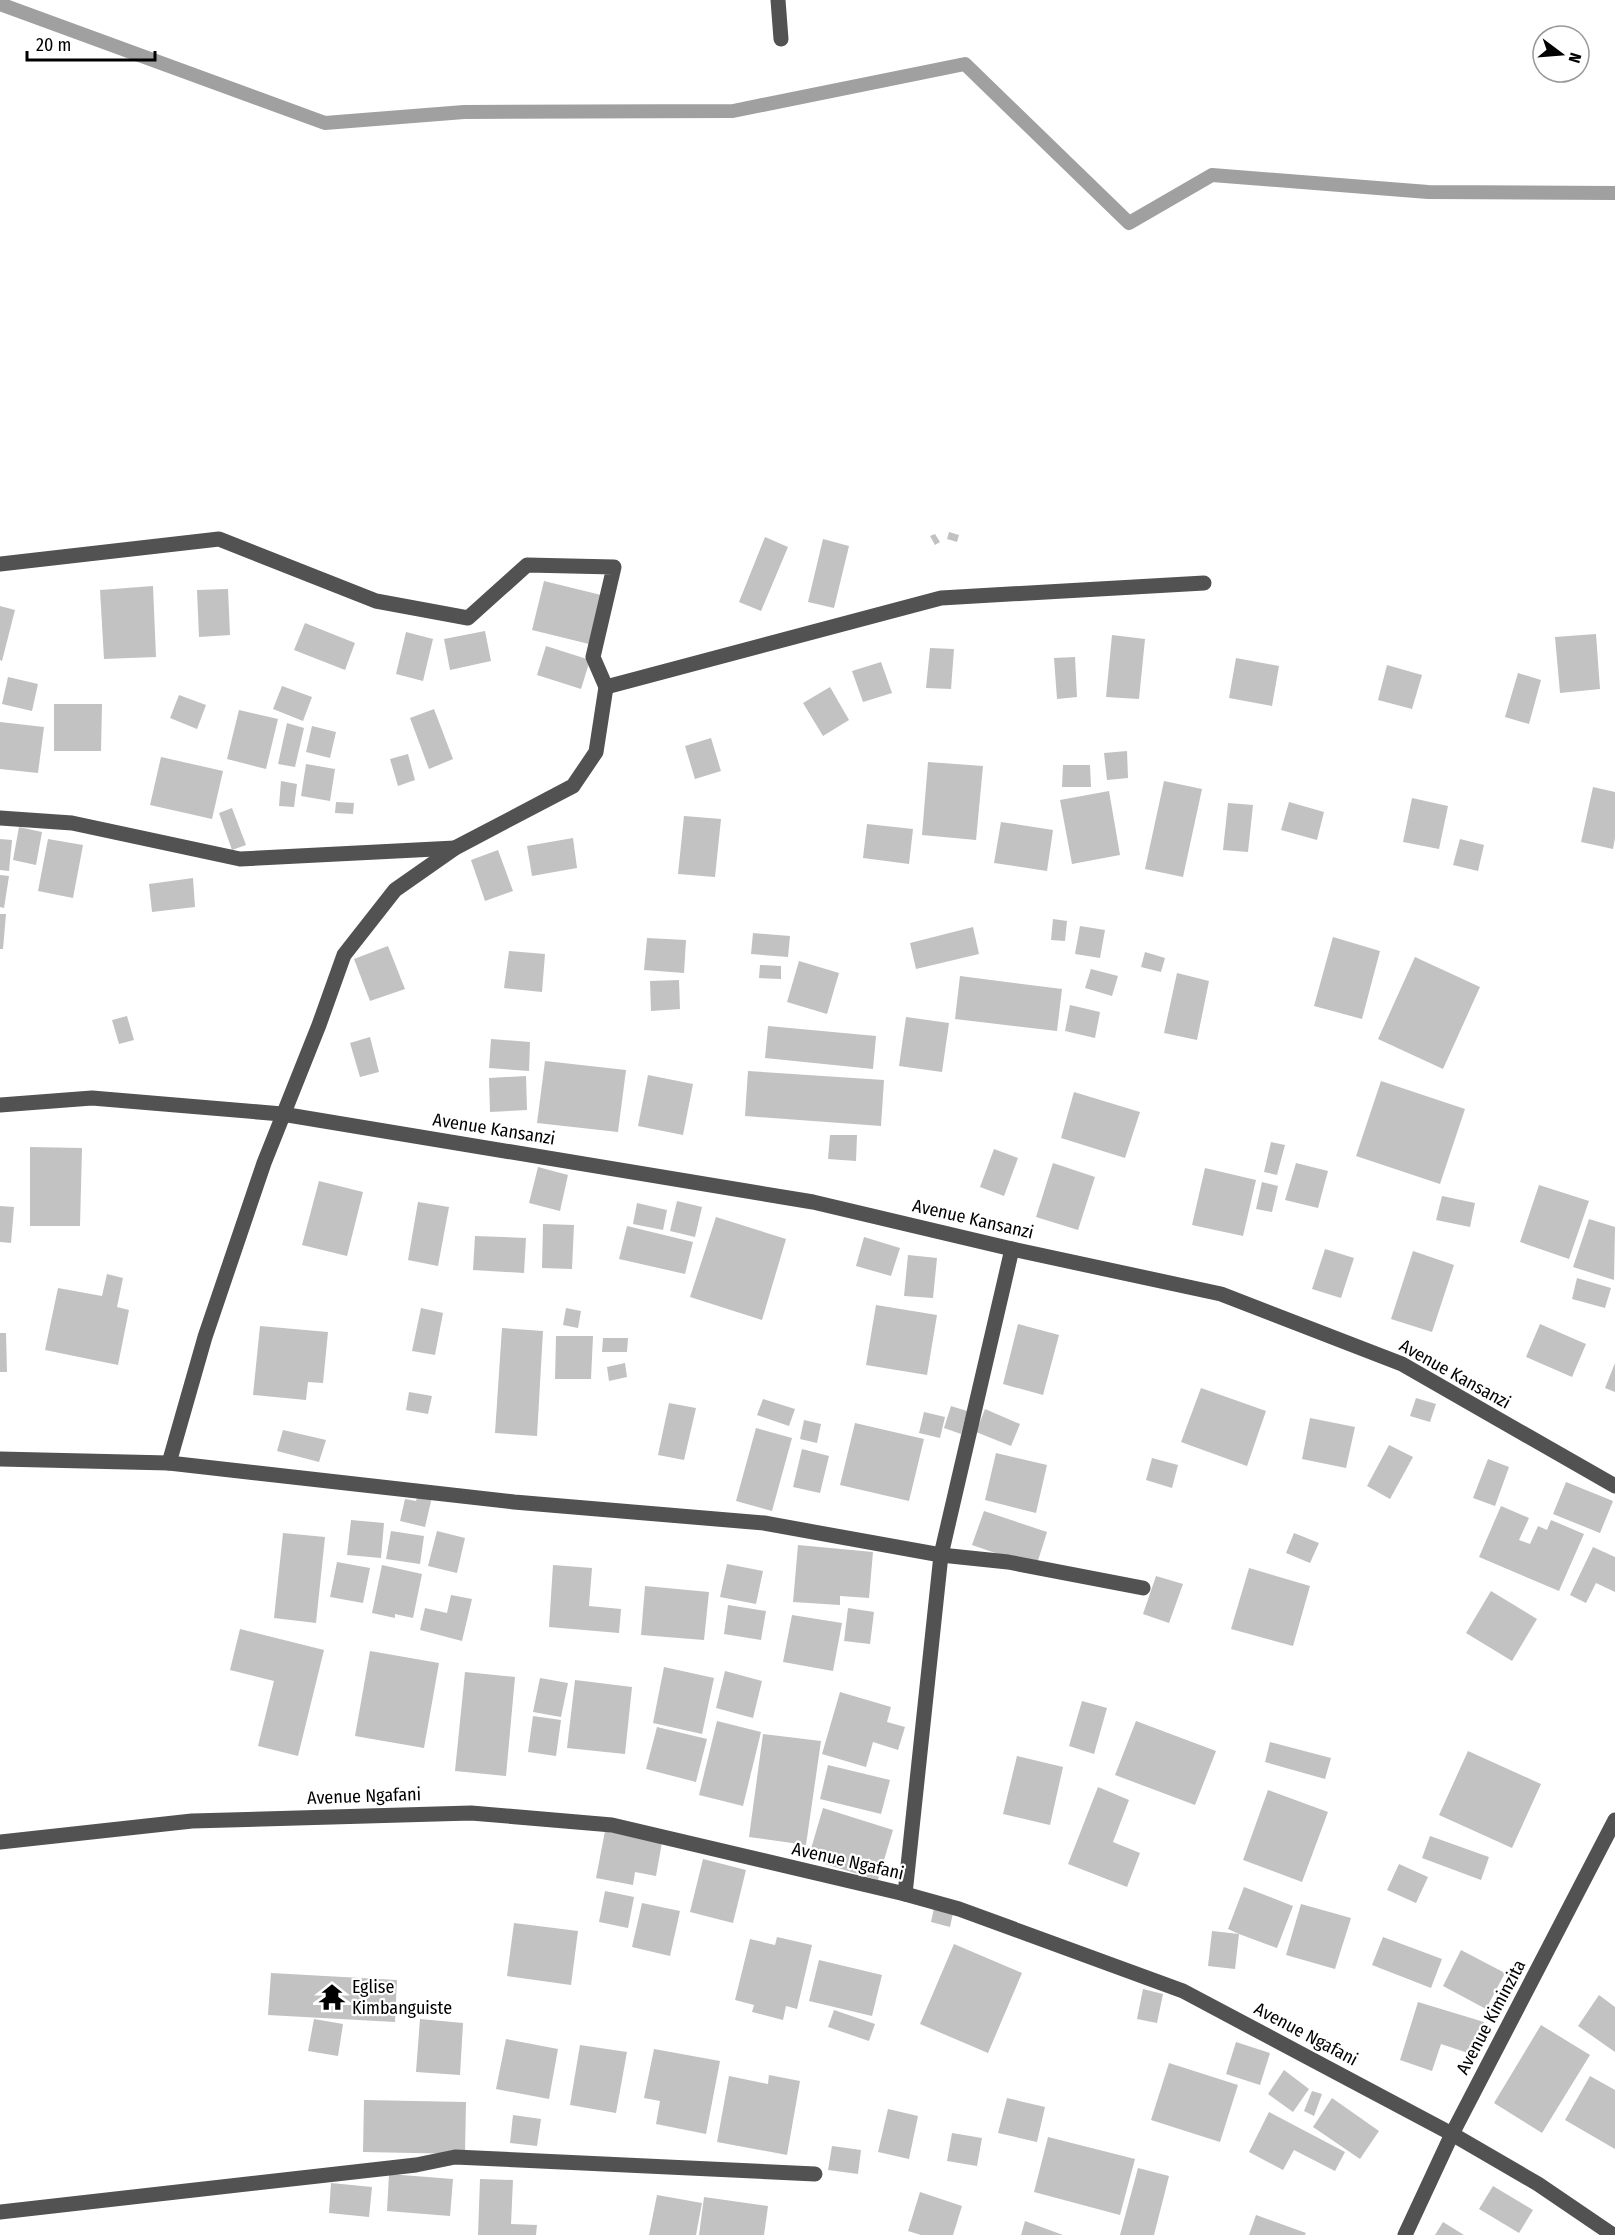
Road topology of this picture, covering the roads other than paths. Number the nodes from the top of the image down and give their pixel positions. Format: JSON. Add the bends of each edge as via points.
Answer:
{"nodes":[{"id":1,"x":778,"y":0,"type":"edge"},
{"id":2,"x":781,"y":39,"type":"dead end"},
{"id":3,"x":0,"y":564,"type":"edge"},
{"id":4,"x":1204,"y":583,"type":"dead end"},
{"id":5,"x":606,"y":687,"type":"junction"},
{"id":6,"x":0,"y":818,"type":"edge"},
{"id":7,"x":455,"y":848,"type":"junction"},
{"id":8,"x":0,"y":1105,"type":"edge"},
{"id":9,"x":282,"y":1114,"type":"junction"},
{"id":10,"x":1012,"y":1249,"type":"junction"},
{"id":11,"x":0,"y":1459,"type":"edge"},
{"id":12,"x":169,"y":1463,"type":"junction"},
{"id":13,"x":1615,"y":1486,"type":"edge"},
{"id":14,"x":941,"y":1555,"type":"junction"},
{"id":15,"x":1143,"y":1588,"type":"dead end"},
{"id":16,"x":1615,"y":1820,"type":"edge"},
{"id":17,"x":0,"y":1842,"type":"edge"},
{"id":18,"x":905,"y":1894,"type":"junction"},
{"id":19,"x":1452,"y":2134,"type":"junction"},
{"id":20,"x":815,"y":2174,"type":"dead end"},
{"id":21,"x":0,"y":2212,"type":"edge"},
{"id":22,"x":1405,"y":2235,"type":"edge"},
{"id":23,"x":1613,"y":2235,"type":"edge"}],
"edges":[{"from":1,"to":2,"type":"street"},
{"from":3,"to":5,"type":"street","via":[[219,539],[376,601],[468,618],[527,565],[614,567],[593,657]]},
{"from":4,"to":5,"type":"street","via":[[941,598]]},
{"from":5,"to":7,"type":"street","via":[[596,752],[573,786]]},
{"from":6,"to":7,"type":"street","via":[[72,823],[240,859]]},
{"from":7,"to":9,"type":"street","via":[[395,890],[344,955]]},
{"from":8,"to":9,"type":"street","name":"Avenue Kansanzi","via":[[92,1098]]},
{"from":9,"to":10,"type":"street","name":"Avenue Kansanzi","via":[[813,1202]]},
{"from":9,"to":12,"type":"street","via":[[205,1336]]},
{"from":10,"to":13,"type":"street","name":"Avenue Kansanzi","via":[[1221,1294],[1381,1356]]},
{"from":10,"to":14,"type":"street"},
{"from":11,"to":12,"type":"street"},
{"from":12,"to":14,"type":"street","via":[[514,1502],[764,1522]]},
{"from":14,"to":15,"type":"street","via":[[1008,1562]]},
{"from":14,"to":18,"type":"street"},
{"from":16,"to":19,"type":"street","name":"Avenue Kiminzita"},
{"from":17,"to":18,"type":"street","name":"Avenue Ngafani","via":[[192,1821],[471,1813],[612,1825]]},
{"from":18,"to":19,"type":"street","name":"Avenue Ngafani","via":[[959,1909],[1183,1991]]},
{"from":19,"to":22,"type":"street","name":"Avenue Kiminzita"},
{"from":19,"to":23,"type":"street","name":"Avenue Ngafani","via":[[1538,2184]]},
{"from":20,"to":21,"type":"street","via":[[455,2157],[416,2165]]}]}
